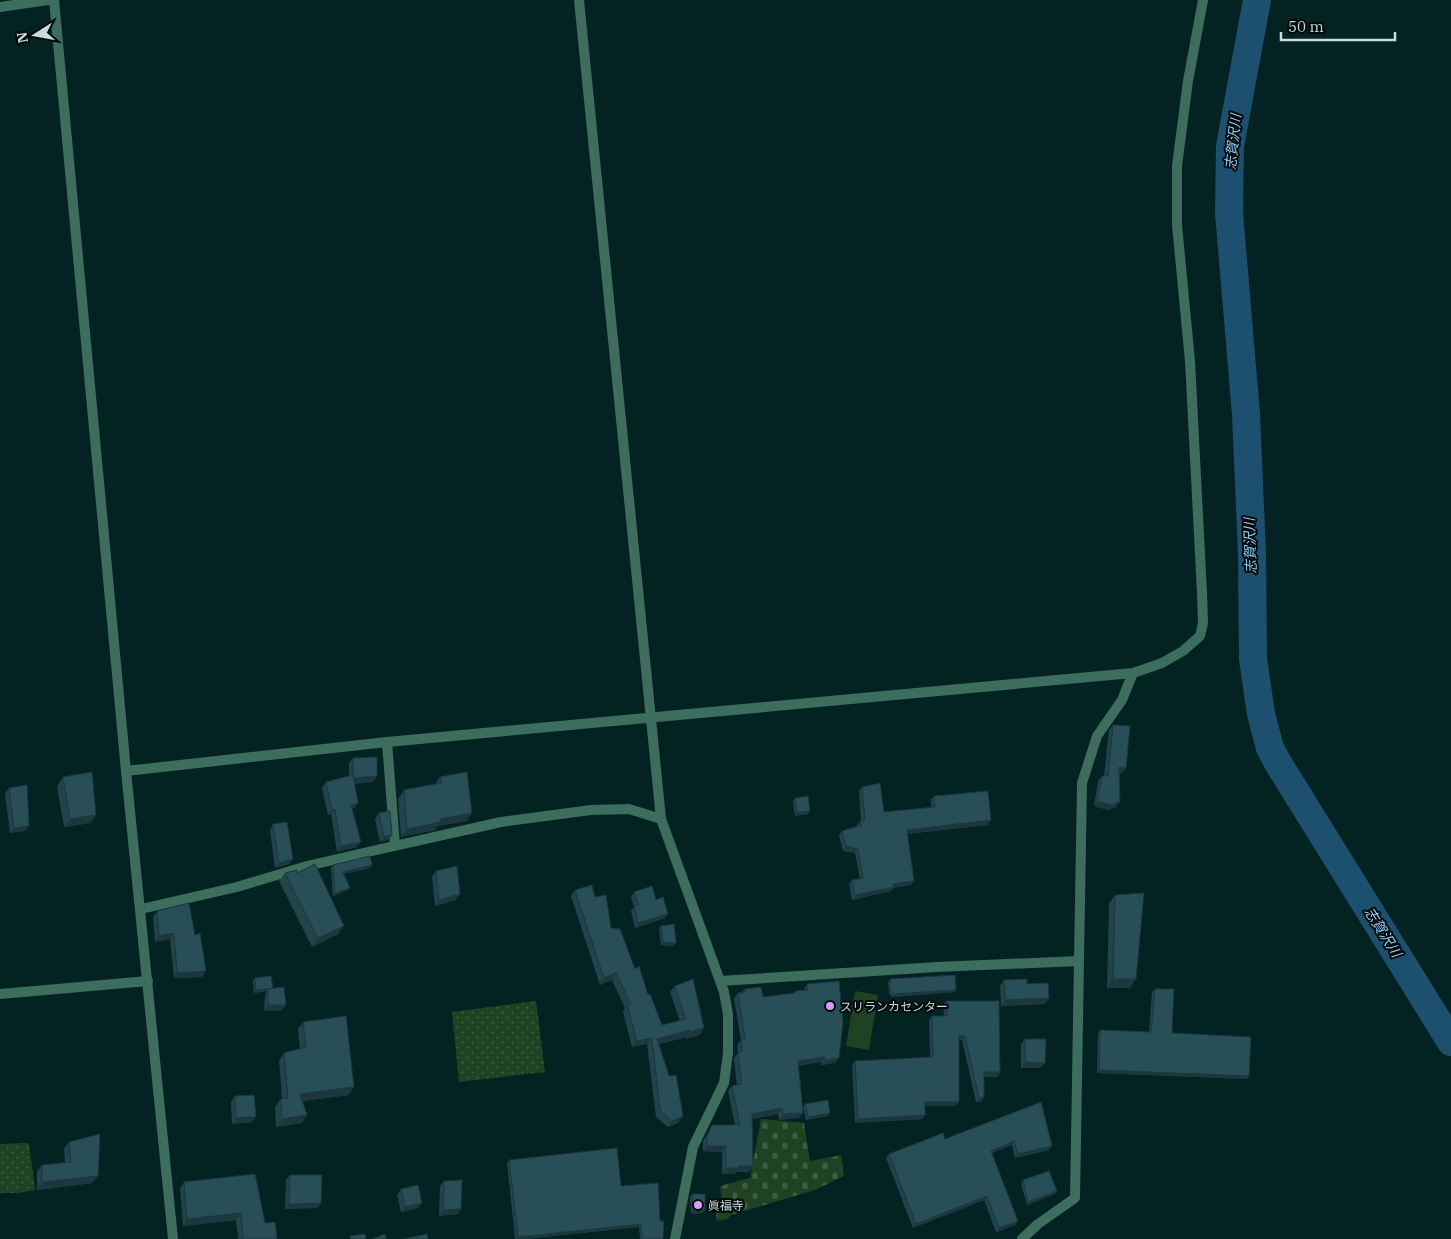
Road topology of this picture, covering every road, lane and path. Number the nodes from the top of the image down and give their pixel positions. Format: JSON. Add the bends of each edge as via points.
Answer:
{"nodes":[{"id":1,"x":48,"y":0,"type":"edge"},
{"id":2,"x":54,"y":0,"type":"edge"},
{"id":3,"x":579,"y":0,"type":"edge"},
{"id":4,"x":1203,"y":0,"type":"edge"},
{"id":5,"x":0,"y":7,"type":"edge"},
{"id":6,"x":1133,"y":673,"type":"junction"},
{"id":7,"x":652,"y":718,"type":"junction"},
{"id":8,"x":387,"y":742,"type":"junction"},
{"id":9,"x":126,"y":771,"type":"junction"},
{"id":10,"x":661,"y":819,"type":"junction"},
{"id":11,"x":395,"y":845,"type":"junction"},
{"id":12,"x":141,"y":908,"type":"junction"},
{"id":13,"x":1079,"y":961,"type":"junction"},
{"id":14,"x":148,"y":981,"type":"junction"},
{"id":15,"x":720,"y":981,"type":"junction"},
{"id":16,"x":0,"y":994,"type":"edge"},
{"id":17,"x":173,"y":1239,"type":"edge"},
{"id":18,"x":675,"y":1239,"type":"edge"},
{"id":19,"x":1022,"y":1239,"type":"edge"}],
"edges":[{"from":1,"to":5,"type":"street"},
{"from":2,"to":9,"type":"street"},
{"from":3,"to":7,"type":"street"},
{"from":4,"to":6,"type":"street","via":[[1188,81],[1178,166],[1177,225],[1190,361],[1203,623],[1200,636],[1183,652]]},
{"from":6,"to":7,"type":"street"},
{"from":6,"to":13,"type":"street","via":[[1122,700],[1096,736],[1082,783]]},
{"from":7,"to":8,"type":"street"},
{"from":7,"to":10,"type":"street"},
{"from":8,"to":9,"type":"street"},
{"from":8,"to":11,"type":"street"},
{"from":9,"to":12,"type":"street"},
{"from":10,"to":11,"type":"street","via":[[629,809],[592,810],[501,822]]},
{"from":10,"to":15,"type":"street"},
{"from":11,"to":12,"type":"street"},
{"from":12,"to":14,"type":"street"},
{"from":13,"to":15,"type":"street"},
{"from":13,"to":19,"type":"street","via":[[1075,1198]]},
{"from":14,"to":16,"type":"street"},
{"from":14,"to":17,"type":"street"},
{"from":15,"to":18,"type":"street","via":[[728,1014],[724,1083],[693,1147]]}]}
